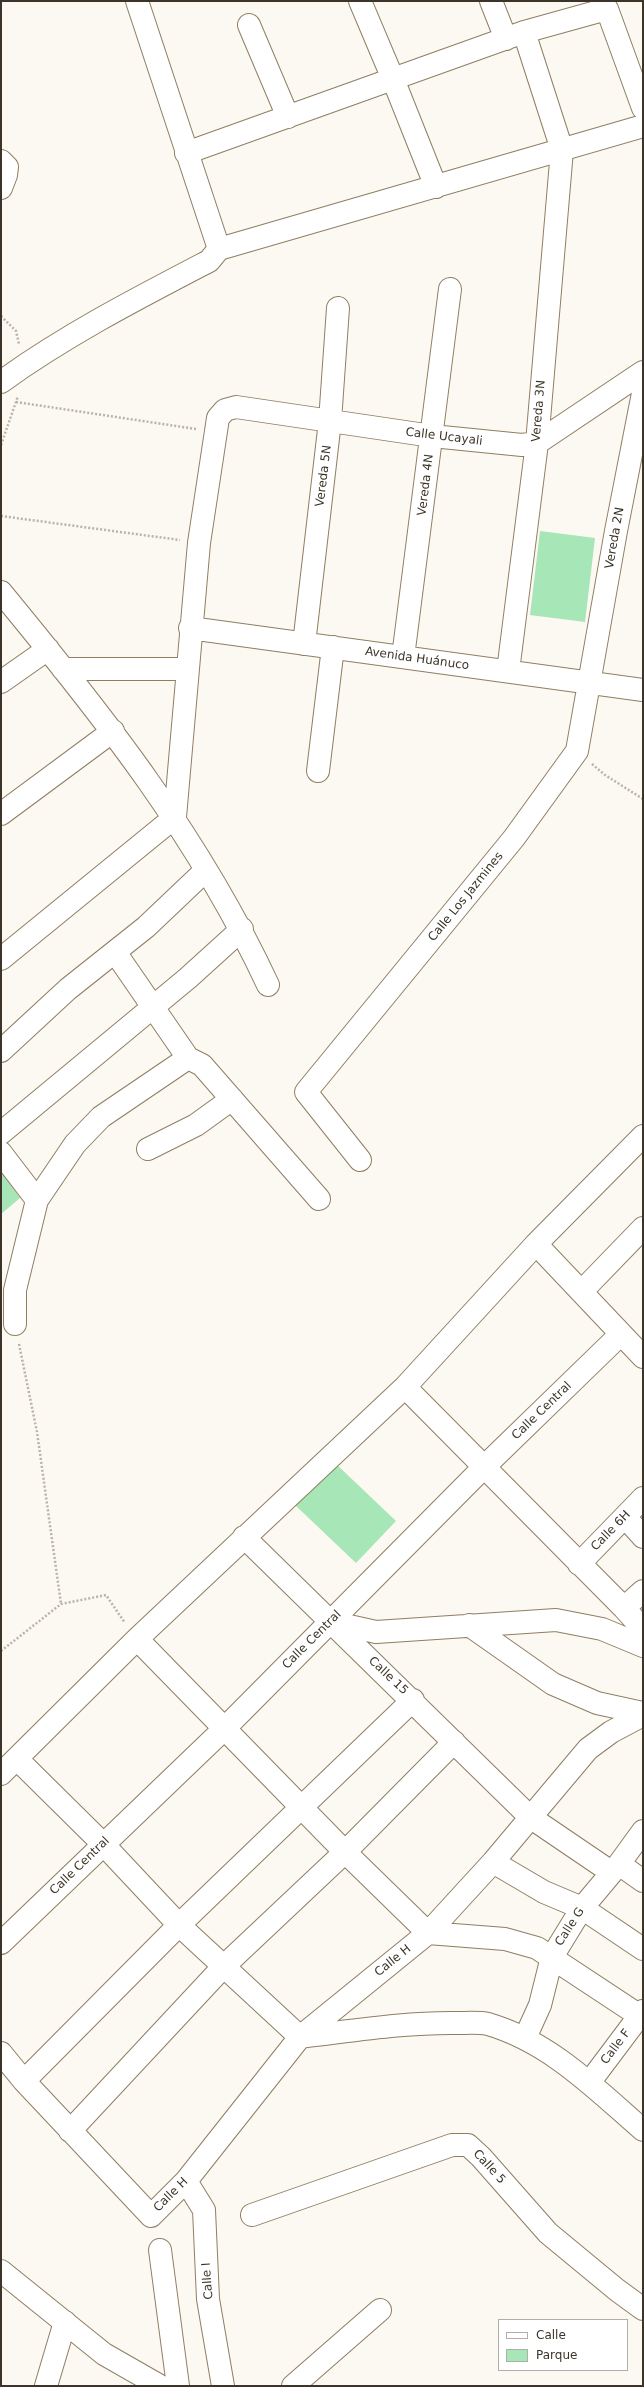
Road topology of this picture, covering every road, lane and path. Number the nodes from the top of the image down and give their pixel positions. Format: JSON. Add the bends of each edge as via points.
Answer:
{"nodes":[{"id":1,"x":137,"y":1,"type":"edge"},
{"id":2,"x":360,"y":1,"type":"edge"},
{"id":3,"x":491,"y":1,"type":"edge"},
{"id":4,"x":596,"y":6,"type":"edge"},
{"id":5,"x":249,"y":26,"type":"dead end"},
{"id":6,"x":515,"y":35,"type":"junction"},
{"id":7,"x":393,"y":79,"type":"junction"},
{"id":8,"x":643,"y":108,"type":"edge"},
{"id":9,"x":288,"y":116,"type":"junction"},
{"id":10,"x":643,"y":126,"type":"edge"},
{"id":11,"x":562,"y":150,"type":"junction"},
{"id":12,"x":186,"y":153,"type":"junction"},
{"id":13,"x":1,"y":161,"type":"edge"},
{"id":14,"x":436,"y":187,"type":"junction"},
{"id":15,"x":1,"y":188,"type":"edge"},
{"id":16,"x":219,"y":250,"type":"junction"},
{"id":17,"x":450,"y":289,"type":"dead end"},
{"id":18,"x":338,"y":308,"type":"dead end"},
{"id":19,"x":1,"y":316,"type":"edge"},
{"id":20,"x":24,"y":365,"type":"junction"},
{"id":21,"x":643,"y":372,"type":"edge"},
{"id":22,"x":1,"y":382,"type":"edge"},
{"id":23,"x":643,"y":393,"type":"edge"},
{"id":24,"x":18,"y":395,"type":"dead end"},
{"id":25,"x":16,"y":402,"type":"junction"},
{"id":26,"x":330,"y":421,"type":"junction"},
{"id":27,"x":216,"y":432,"type":"junction"},
{"id":28,"x":432,"y":436,"type":"junction"},
{"id":29,"x":537,"y":443,"type":"junction"},
{"id":30,"x":1,"y":445,"type":"edge"},
{"id":31,"x":1,"y":516,"type":"edge"},
{"id":32,"x":198,"y":543,"type":"junction"},
{"id":33,"x":1,"y":592,"type":"edge"},
{"id":34,"x":190,"y":628,"type":"junction"},
{"id":35,"x":304,"y":644,"type":"junction"},
{"id":36,"x":333,"y":647,"type":"junction"},
{"id":37,"x":48,"y":649,"type":"junction"},
{"id":38,"x":404,"y":657,"type":"junction"},
{"id":39,"x":63,"y":669,"type":"junction"},
{"id":40,"x":186,"y":669,"type":"junction"},
{"id":41,"x":508,"y":671,"type":"junction"},
{"id":42,"x":1,"y":682,"type":"edge"},
{"id":43,"x":591,"y":683,"type":"junction"},
{"id":44,"x":643,"y":690,"type":"edge"},
{"id":45,"x":113,"y":731,"type":"junction"},
{"id":46,"x":577,"y":751,"type":"junction"},
{"id":47,"x":318,"y":771,"type":"dead end"},
{"id":48,"x":643,"y":799,"type":"edge"},
{"id":49,"x":1,"y":814,"type":"edge"},
{"id":50,"x":175,"y":817,"type":"junction"},
{"id":51,"x":206,"y":870,"type":"junction"},
{"id":52,"x":242,"y":929,"type":"junction"},
{"id":53,"x":115,"y":952,"type":"junction"},
{"id":54,"x":1,"y":959,"type":"edge"},
{"id":55,"x":268,"y":985,"type":"dead end"},
{"id":56,"x":153,"y":1008,"type":"junction"},
{"id":57,"x":1,"y":1051,"type":"edge"},
{"id":58,"x":188,"y":1058,"type":"junction"},
{"id":59,"x":232,"y":1100,"type":"junction"},
{"id":60,"x":1,"y":1133,"type":"edge"},
{"id":61,"x":642,"y":1141,"type":"edge"},
{"id":62,"x":148,"y":1149,"type":"dead end"},
{"id":63,"x":1,"y":1153,"type":"edge"},
{"id":64,"x":360,"y":1160,"type":"dead end"},
{"id":65,"x":319,"y":1199,"type":"dead end"},
{"id":66,"x":37,"y":1200,"type":"junction"},
{"id":67,"x":643,"y":1228,"type":"edge"},
{"id":68,"x":536,"y":1244,"type":"junction"},
{"id":69,"x":582,"y":1291,"type":"junction"},
{"id":70,"x":15,"y":1324,"type":"joint"},
{"id":71,"x":621,"y":1334,"type":"junction"},
{"id":72,"x":643,"y":1357,"type":"edge"},
{"id":73,"x":405,"y":1387,"type":"junction"},
{"id":74,"x":485,"y":1466,"type":"junction"},
{"id":75,"x":643,"y":1498,"type":"edge"},
{"id":76,"x":625,"y":1517,"type":"junction"},
{"id":77,"x":244,"y":1537,"type":"junction"},
{"id":78,"x":643,"y":1537,"type":"edge"},
{"id":79,"x":579,"y":1564,"type":"junction"},
{"id":80,"x":643,"y":1591,"type":"edge"},
{"id":81,"x":60,"y":1604,"type":"junction"},
{"id":82,"x":624,"y":1608,"type":"junction"},
{"id":83,"x":330,"y":1622,"type":"junction"},
{"id":84,"x":469,"y":1625,"type":"junction"},
{"id":85,"x":643,"y":1630,"type":"edge"},
{"id":86,"x":137,"y":1639,"type":"junction"},
{"id":87,"x":643,"y":1646,"type":"edge"},
{"id":88,"x":1,"y":1651,"type":"edge"},
{"id":89,"x":413,"y":1700,"type":"junction"},
{"id":90,"x":643,"y":1714,"type":"edge"},
{"id":91,"x":224,"y":1729,"type":"junction"},
{"id":92,"x":454,"y":1742,"type":"junction"},
{"id":93,"x":17,"y":1759,"type":"junction"},
{"id":94,"x":1,"y":1774,"type":"edge"},
{"id":95,"x":303,"y":1808,"type":"junction"},
{"id":96,"x":530,"y":1817,"type":"junction"},
{"id":97,"x":643,"y":1831,"type":"edge"},
{"id":98,"x":103,"y":1844,"type":"junction"},
{"id":99,"x":345,"y":1852,"type":"junction"},
{"id":100,"x":493,"y":1862,"type":"junction"},
{"id":101,"x":615,"y":1868,"type":"junction"},
{"id":102,"x":643,"y":1881,"type":"edge"},
{"id":103,"x":582,"y":1908,"type":"junction"},
{"id":104,"x":180,"y":1925,"type":"junction"},
{"id":105,"x":428,"y":1933,"type":"junction"},
{"id":106,"x":1,"y":1943,"type":"edge"},
{"id":107,"x":643,"y":1949,"type":"edge"},
{"id":108,"x":552,"y":1957,"type":"junction"},
{"id":109,"x":223,"y":1967,"type":"junction"},
{"id":110,"x":642,"y":2015,"type":"edge"},
{"id":111,"x":300,"y":2037,"type":"junction"},
{"id":112,"x":525,"y":2038,"type":"junction"},
{"id":113,"x":1,"y":2052,"type":"edge"},
{"id":114,"x":24,"y":2081,"type":"junction"},
{"id":115,"x":590,"y":2083,"type":"junction"},
{"id":116,"x":643,"y":2130,"type":"edge"},
{"id":117,"x":70,"y":2131,"type":"junction"},
{"id":118,"x":186,"y":2181,"type":"junction"},
{"id":119,"x":252,"y":2215,"type":"dead end"},
{"id":120,"x":160,"y":2250,"type":"dead end"},
{"id":121,"x":1,"y":2271,"type":"edge"},
{"id":122,"x":643,"y":2309,"type":"edge"},
{"id":123,"x":380,"y":2310,"type":"dead end"},
{"id":124,"x":65,"y":2322,"type":"junction"},
{"id":125,"x":46,"y":2386,"type":"edge"},
{"id":126,"x":160,"y":2386,"type":"edge"},
{"id":127,"x":178,"y":2386,"type":"edge"},
{"id":128,"x":223,"y":2386,"type":"edge"},
{"id":129,"x":293,"y":2386,"type":"edge"}],
"edges":[{"from":1,"to":12,"type":"street"},
{"from":2,"to":7,"type":"street"},
{"from":3,"to":6,"type":"street"},
{"from":4,"to":6,"type":"street"},
{"from":4,"to":8,"type":"street","via":[[607,9]]},
{"from":5,"to":9,"type":"street"},
{"from":6,"to":7,"type":"street"},
{"from":6,"to":11,"type":"street"},
{"from":7,"to":9,"type":"street"},
{"from":7,"to":14,"type":"street"},
{"from":9,"to":12,"type":"street"},
{"from":10,"to":11,"type":"street"},
{"from":11,"to":14,"type":"street"},
{"from":11,"to":29,"type":"street","name":"Vereda 3N"},
{"from":12,"to":16,"type":"street"},
{"from":13,"to":15,"type":"street","via":[[7,167]]},
{"from":14,"to":16,"type":"street"},
{"from":16,"to":20,"type":"street","via":[[209,261],[123,305]]},
{"from":17,"to":28,"type":"street","name":"Vereda 4N"},
{"from":18,"to":26,"type":"street","name":"Vereda 5N"},
{"from":19,"to":20,"type":"path","via":[[16,331]]},
{"from":20,"to":22,"type":"street"},
{"from":21,"to":29,"type":"street","name":"Calle Ucayali"},
{"from":23,"to":43,"type":"street","name":"Vereda 2N","via":[[616,531]]},
{"from":24,"to":25,"type":"path"},
{"from":25,"to":27,"type":"path"},
{"from":25,"to":30,"type":"path"},
{"from":26,"to":27,"type":"street","name":"Calle Ucayali","via":[[236,407],[225,410],[218,418]]},
{"from":26,"to":28,"type":"street","name":"Calle Ucayali"},
{"from":26,"to":35,"type":"street","name":"Vereda 5N"},
{"from":27,"to":32,"type":"street"},
{"from":28,"to":29,"type":"street","name":"Calle Ucayali","via":[[522,445]]},
{"from":28,"to":38,"type":"street","name":"Vereda 4N"},
{"from":29,"to":41,"type":"street","name":"Vereda 3N"},
{"from":31,"to":32,"type":"path"},
{"from":32,"to":34,"type":"street"},
{"from":33,"to":37,"type":"street"},
{"from":34,"to":35,"type":"street","name":"Avenida Huánuco"},
{"from":34,"to":40,"type":"street"},
{"from":35,"to":36,"type":"street","name":"Avenida Huánuco"},
{"from":36,"to":38,"type":"street","name":"Avenida Huánuco"},
{"from":36,"to":47,"type":"street"},
{"from":37,"to":39,"type":"street"},
{"from":37,"to":42,"type":"street"},
{"from":38,"to":41,"type":"street","name":"Avenida Huánuco"},
{"from":39,"to":40,"type":"street"},
{"from":39,"to":45,"type":"street"},
{"from":40,"to":50,"type":"street"},
{"from":41,"to":43,"type":"street","name":"Avenida Huánuco"},
{"from":43,"to":44,"type":"street","name":"Avenida Huánuco"},
{"from":43,"to":46,"type":"street","name":"Calle Los Jazmines"},
{"from":45,"to":49,"type":"street"},
{"from":45,"to":50,"type":"street"},
{"from":46,"to":48,"type":"path","via":[[605,775]]},
{"from":46,"to":64,"type":"street","name":"Calle Los Jazmines","via":[[514,838],[306,1092]]},
{"from":50,"to":51,"type":"street"},
{"from":50,"to":54,"type":"street"},
{"from":51,"to":52,"type":"street"},
{"from":51,"to":53,"type":"street","via":[[146,927]]},
{"from":52,"to":55,"type":"street"},
{"from":52,"to":56,"type":"street"},
{"from":53,"to":56,"type":"street"},
{"from":53,"to":57,"type":"street","via":[[68,989]]},
{"from":56,"to":58,"type":"street"},
{"from":56,"to":60,"type":"street"},
{"from":58,"to":59,"type":"street","via":[[202,1065]]},
{"from":58,"to":66,"type":"street","via":[[101,1117],[75,1144]]},
{"from":59,"to":62,"type":"street","via":[[196,1125]]},
{"from":59,"to":65,"type":"street"},
{"from":61,"to":68,"type":"street"},
{"from":63,"to":66,"type":"street"},
{"from":66,"to":70,"type":"street","via":[[15,1290]]},
{"from":67,"to":69,"type":"street"},
{"from":68,"to":69,"type":"street"},
{"from":68,"to":73,"type":"street"},
{"from":69,"to":71,"type":"street"},
{"from":70,"to":81,"type":"path","via":[[38,1432]]},
{"from":71,"to":72,"type":"street"},
{"from":71,"to":74,"type":"street","name":"Calle Central"},
{"from":73,"to":74,"type":"street"},
{"from":73,"to":77,"type":"street"},
{"from":74,"to":79,"type":"street"},
{"from":74,"to":83,"type":"street","name":"Calle Central"},
{"from":75,"to":76,"type":"street","name":"Calle 6H"},
{"from":76,"to":78,"type":"street"},
{"from":76,"to":79,"type":"street","name":"Calle 6H"},
{"from":77,"to":83,"type":"street","name":"Calle 15"},
{"from":77,"to":86,"type":"street"},
{"from":79,"to":82,"type":"street"},
{"from":80,"to":82,"type":"street"},
{"from":81,"to":86,"type":"path","via":[[106,1596]]},
{"from":81,"to":88,"type":"path"},
{"from":82,"to":85,"type":"street"},
{"from":83,"to":84,"type":"street","via":[[376,1632]]},
{"from":83,"to":89,"type":"street","name":"Calle 15"},
{"from":83,"to":91,"type":"street","name":"Calle Central"},
{"from":84,"to":87,"type":"street","via":[[556,1620],[602,1629]]},
{"from":84,"to":90,"type":"street","via":[[553,1684],[597,1703]]},
{"from":86,"to":91,"type":"street"},
{"from":86,"to":93,"type":"street"},
{"from":89,"to":92,"type":"street","name":"Calle 15"},
{"from":89,"to":95,"type":"street"},
{"from":90,"to":96,"type":"street","name":"Calle H","via":[[611,1732],[588,1750]]},
{"from":91,"to":95,"type":"street"},
{"from":91,"to":98,"type":"street","name":"Calle Central"},
{"from":92,"to":96,"type":"street","name":"Calle 15"},
{"from":92,"to":99,"type":"street"},
{"from":93,"to":94,"type":"street"},
{"from":93,"to":98,"type":"street"},
{"from":95,"to":99,"type":"street"},
{"from":95,"to":104,"type":"street"},
{"from":96,"to":100,"type":"street","name":"Calle H"},
{"from":96,"to":101,"type":"street","name":"Calle 15"},
{"from":97,"to":101,"type":"street","name":"Calle G"},
{"from":98,"to":104,"type":"street"},
{"from":98,"to":106,"type":"street","name":"Calle Central"},
{"from":99,"to":105,"type":"street"},
{"from":99,"to":109,"type":"street"},
{"from":100,"to":103,"type":"street","via":[[544,1892]]},
{"from":100,"to":105,"type":"street","name":"Calle H"},
{"from":101,"to":102,"type":"street","name":"Calle 15"},
{"from":101,"to":103,"type":"street","name":"Calle G"},
{"from":103,"to":107,"type":"street"},
{"from":103,"to":108,"type":"street","name":"Calle G"},
{"from":104,"to":109,"type":"street"},
{"from":104,"to":114,"type":"street"},
{"from":105,"to":108,"type":"street","via":[[505,1939],[537,1948]]},
{"from":105,"to":111,"type":"street","name":"Calle H"},
{"from":108,"to":110,"type":"street"},
{"from":108,"to":112,"type":"street","name":"Calle G","via":[[540,2005]]},
{"from":109,"to":111,"type":"street"},
{"from":109,"to":117,"type":"street"},
{"from":110,"to":115,"type":"street","name":"Calle F"},
{"from":111,"to":112,"type":"street","via":[[446,2023],[487,2024]]},
{"from":111,"to":118,"type":"street","name":"Calle H"},
{"from":112,"to":115,"type":"street","via":[[559,2059]]},
{"from":113,"to":114,"type":"street"},
{"from":114,"to":117,"type":"street"},
{"from":115,"to":116,"type":"street"},
{"from":117,"to":118,"type":"street","name":"Calle H","via":[[151,2216]]},
{"from":118,"to":128,"type":"street","name":"Calle I","via":[[204,2210],[208,2299]]},
{"from":119,"to":122,"type":"street","name":"Calle 5","via":[[452,2145],[468,2145],[548,2233],[616,2290]]},
{"from":120,"to":127,"type":"street"},
{"from":121,"to":124,"type":"street"},
{"from":123,"to":129,"type":"street"},
{"from":124,"to":125,"type":"street"},
{"from":124,"to":126,"type":"street","via":[[104,2354]]}]}
